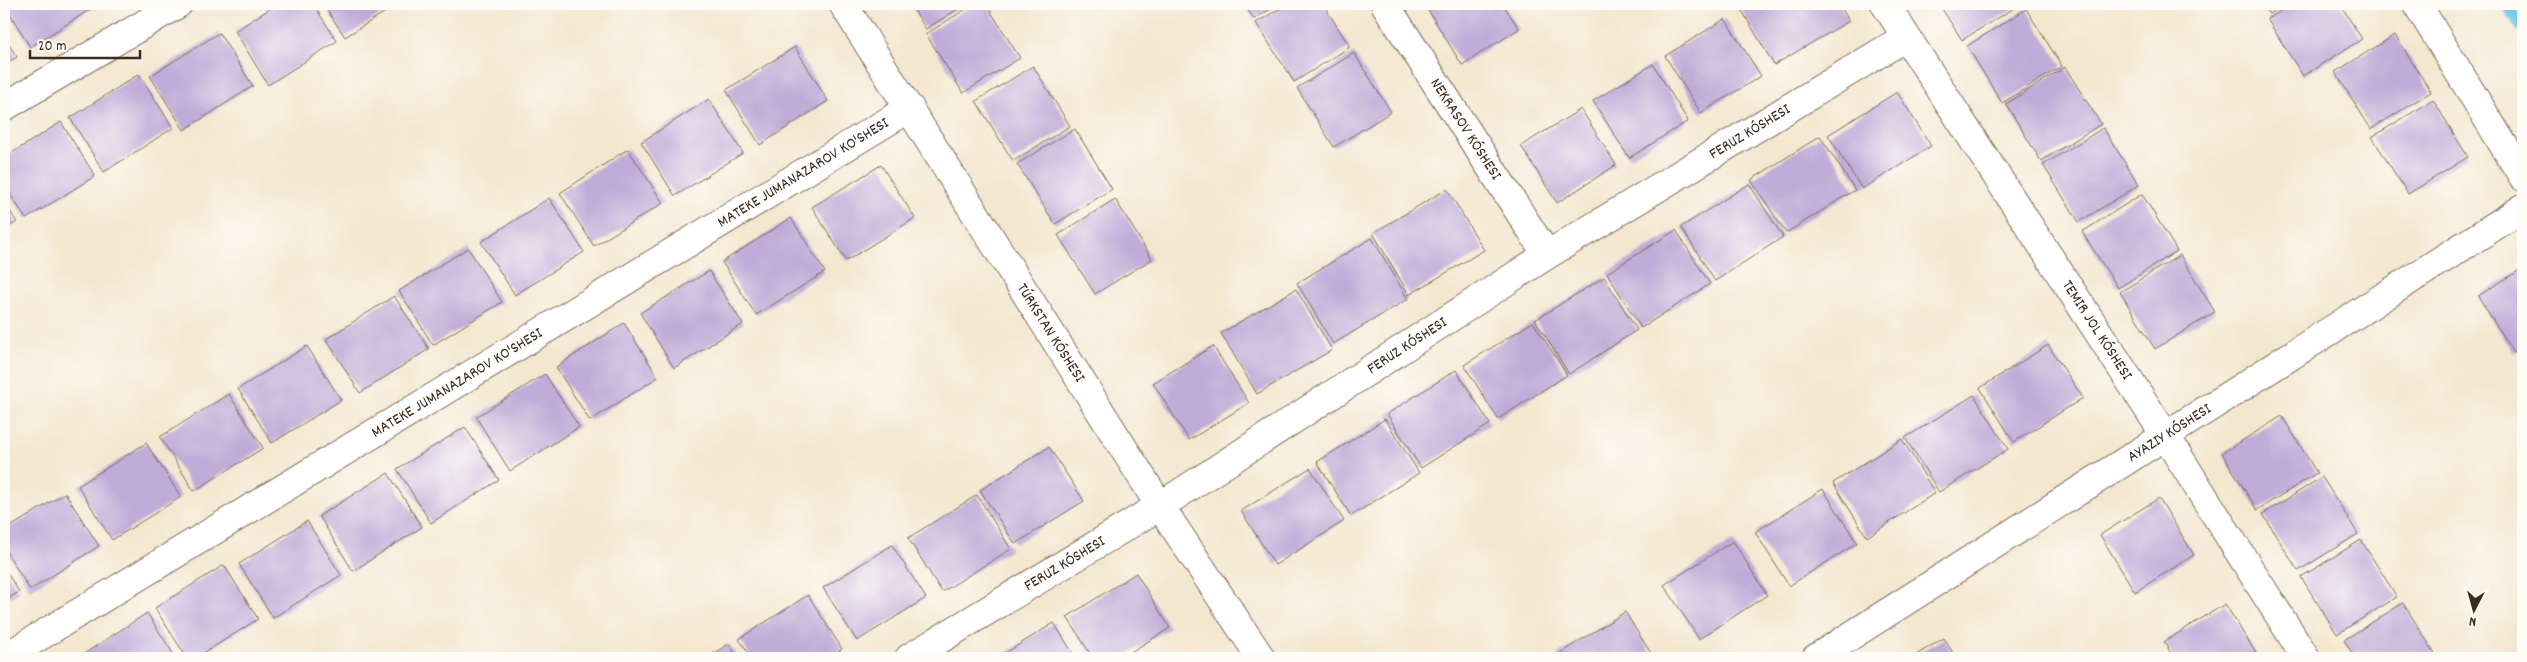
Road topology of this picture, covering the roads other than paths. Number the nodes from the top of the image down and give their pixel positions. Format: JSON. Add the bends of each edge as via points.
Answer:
{"nodes":[{"id":1,"x":178,"y":4,"type":"edge"},
{"id":2,"x":843,"y":4,"type":"edge"},
{"id":3,"x":1385,"y":4,"type":"edge"},
{"id":4,"x":1885,"y":4,"type":"edge"},
{"id":5,"x":2417,"y":4,"type":"edge"},
{"id":6,"x":1906,"y":37,"type":"junction"},
{"id":7,"x":4,"y":107,"type":"edge"},
{"id":8,"x":910,"y":108,"type":"junction"},
{"id":9,"x":2523,"y":177,"type":"edge"},
{"id":10,"x":2523,"y":208,"type":"edge"},
{"id":11,"x":1547,"y":255,"type":"junction"},
{"id":12,"x":2165,"y":435,"type":"junction"},
{"id":13,"x":1160,"y":506,"type":"junction"},
{"id":14,"x":1832,"y":654,"type":"edge"},
{"id":15,"x":4,"y":658,"type":"edge"},
{"id":16,"x":908,"y":658,"type":"edge"},
{"id":17,"x":1261,"y":658,"type":"edge"},
{"id":18,"x":2306,"y":658,"type":"edge"}],
"edges":[{"from":1,"to":7,"type":"street"},
{"from":2,"to":8,"type":"street","name":"TÚRKSTAN KÓSHESI"},
{"from":3,"to":11,"type":"street","name":"NEKRASOV KÓSHESI"},
{"from":4,"to":6,"type":"street","name":"TEMIR JOL KÓSHESI"},
{"from":5,"to":9,"type":"street"},
{"from":6,"to":11,"type":"street","name":"FERUZ KÓSHESI"},
{"from":6,"to":12,"type":"street","name":"TEMIR JOL KÓSHESI"},
{"from":8,"to":13,"type":"street","name":"TÚRKSTAN KÓSHESI"},
{"from":8,"to":15,"type":"street","name":"MATEKE JUMANAZAROV KO'SHESI"},
{"from":10,"to":12,"type":"street","name":"AYAZIY KÓSHESI"},
{"from":11,"to":13,"type":"street","name":"FERUZ KÓSHESI"},
{"from":12,"to":14,"type":"street","name":"AYAZIY KÓSHESI"},
{"from":12,"to":18,"type":"street","name":"TEMIR JOL KÓSHESI"},
{"from":13,"to":16,"type":"street","name":"FERUZ KÓSHESI"},
{"from":13,"to":17,"type":"street","name":"TÚRKSTAN KÓSHESI"}]}
